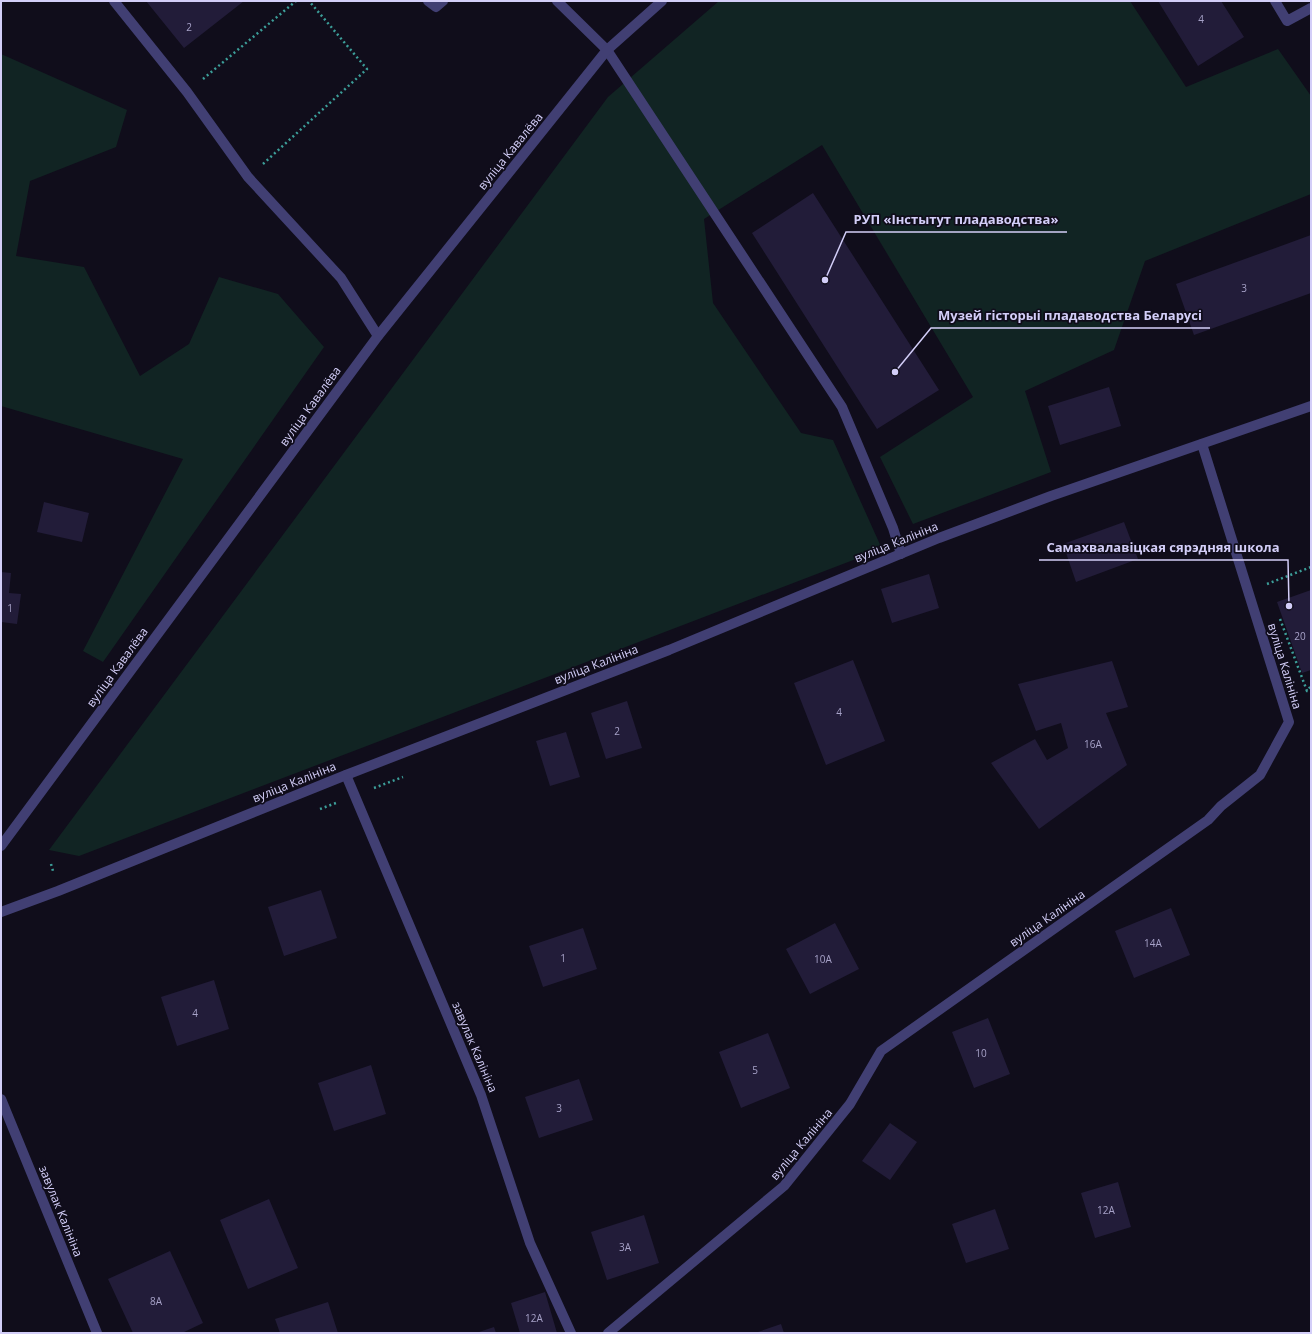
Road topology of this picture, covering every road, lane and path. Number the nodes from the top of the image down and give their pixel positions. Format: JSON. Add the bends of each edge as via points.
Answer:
{"nodes":[{"id":1,"x":114,"y":1,"type":"edge"},
{"id":2,"x":296,"y":1,"type":"edge"},
{"id":3,"x":308,"y":1,"type":"edge"},
{"id":4,"x":428,"y":1,"type":"edge"},
{"id":5,"x":443,"y":1,"type":"edge"},
{"id":6,"x":557,"y":1,"type":"edge"},
{"id":7,"x":662,"y":1,"type":"edge"},
{"id":8,"x":1275,"y":1,"type":"edge"},
{"id":9,"x":1311,"y":8,"type":"edge"},
{"id":10,"x":607,"y":50,"type":"junction"},
{"id":11,"x":187,"y":92,"type":"junction"},
{"id":12,"x":248,"y":177,"type":"junction"},
{"id":13,"x":378,"y":336,"type":"junction"},
{"id":14,"x":1311,"y":406,"type":"edge"},
{"id":15,"x":1202,"y":444,"type":"junction"},
{"id":16,"x":901,"y":554,"type":"junction"},
{"id":17,"x":1311,"y":567,"type":"edge"},
{"id":18,"x":1270,"y":591,"type":"dead end"},
{"id":19,"x":1278,"y":612,"type":"dead end"},
{"id":20,"x":1311,"y":686,"type":"edge"},
{"id":21,"x":346,"y":775,"type":"junction"},
{"id":22,"x":1,"y":846,"type":"edge"},
{"id":23,"x":1,"y":912,"type":"edge"},
{"id":24,"x":1,"y":1099,"type":"edge"},
{"id":25,"x":98,"y":1333,"type":"edge"},
{"id":26,"x":571,"y":1333,"type":"edge"},
{"id":27,"x":608,"y":1333,"type":"edge"}],
"edges":[{"from":1,"to":11,"type":"street"},
{"from":2,"to":11,"type":"path"},
{"from":3,"to":12,"type":"path","via":[[367,69]]},
{"from":4,"to":5,"type":"street","via":[[436,7]]},
{"from":6,"to":10,"type":"street"},
{"from":7,"to":10,"type":"street","name":"вуліца Кавалёва"},
{"from":8,"to":9,"type":"street","via":[[1287,21]]},
{"from":10,"to":13,"type":"street","name":"вуліца Кавалёва"},
{"from":10,"to":16,"type":"street","via":[[842,407],[893,528]]},
{"from":11,"to":12,"type":"street"},
{"from":12,"to":13,"type":"street","via":[[341,278]]},
{"from":13,"to":22,"type":"street","name":"вуліца Кавалёва"},
{"from":14,"to":15,"type":"street","name":"вуліца Калініна"},
{"from":15,"to":16,"type":"street","name":"вуліца Калініна","via":[[1051,496]]},
{"from":15,"to":27,"type":"street","name":"вуліца Калініна","via":[[1289,722],[1260,775],[1221,806],[1208,820],[880,1052],[850,1104],[784,1186]]},
{"from":16,"to":21,"type":"street","name":"вуліца Калініна","via":[[669,650]]},
{"from":17,"to":18,"type":"path","via":[[1267,584]]},
{"from":19,"to":20,"type":"path","via":[[1307,691]]},
{"from":21,"to":23,"type":"street","name":"вуліца Калініна"},
{"from":21,"to":26,"type":"street","name":"завулак Калініна","via":[[481,1095],[530,1243]]},
{"from":24,"to":25,"type":"street","name":"завулак Калініна"}]}
